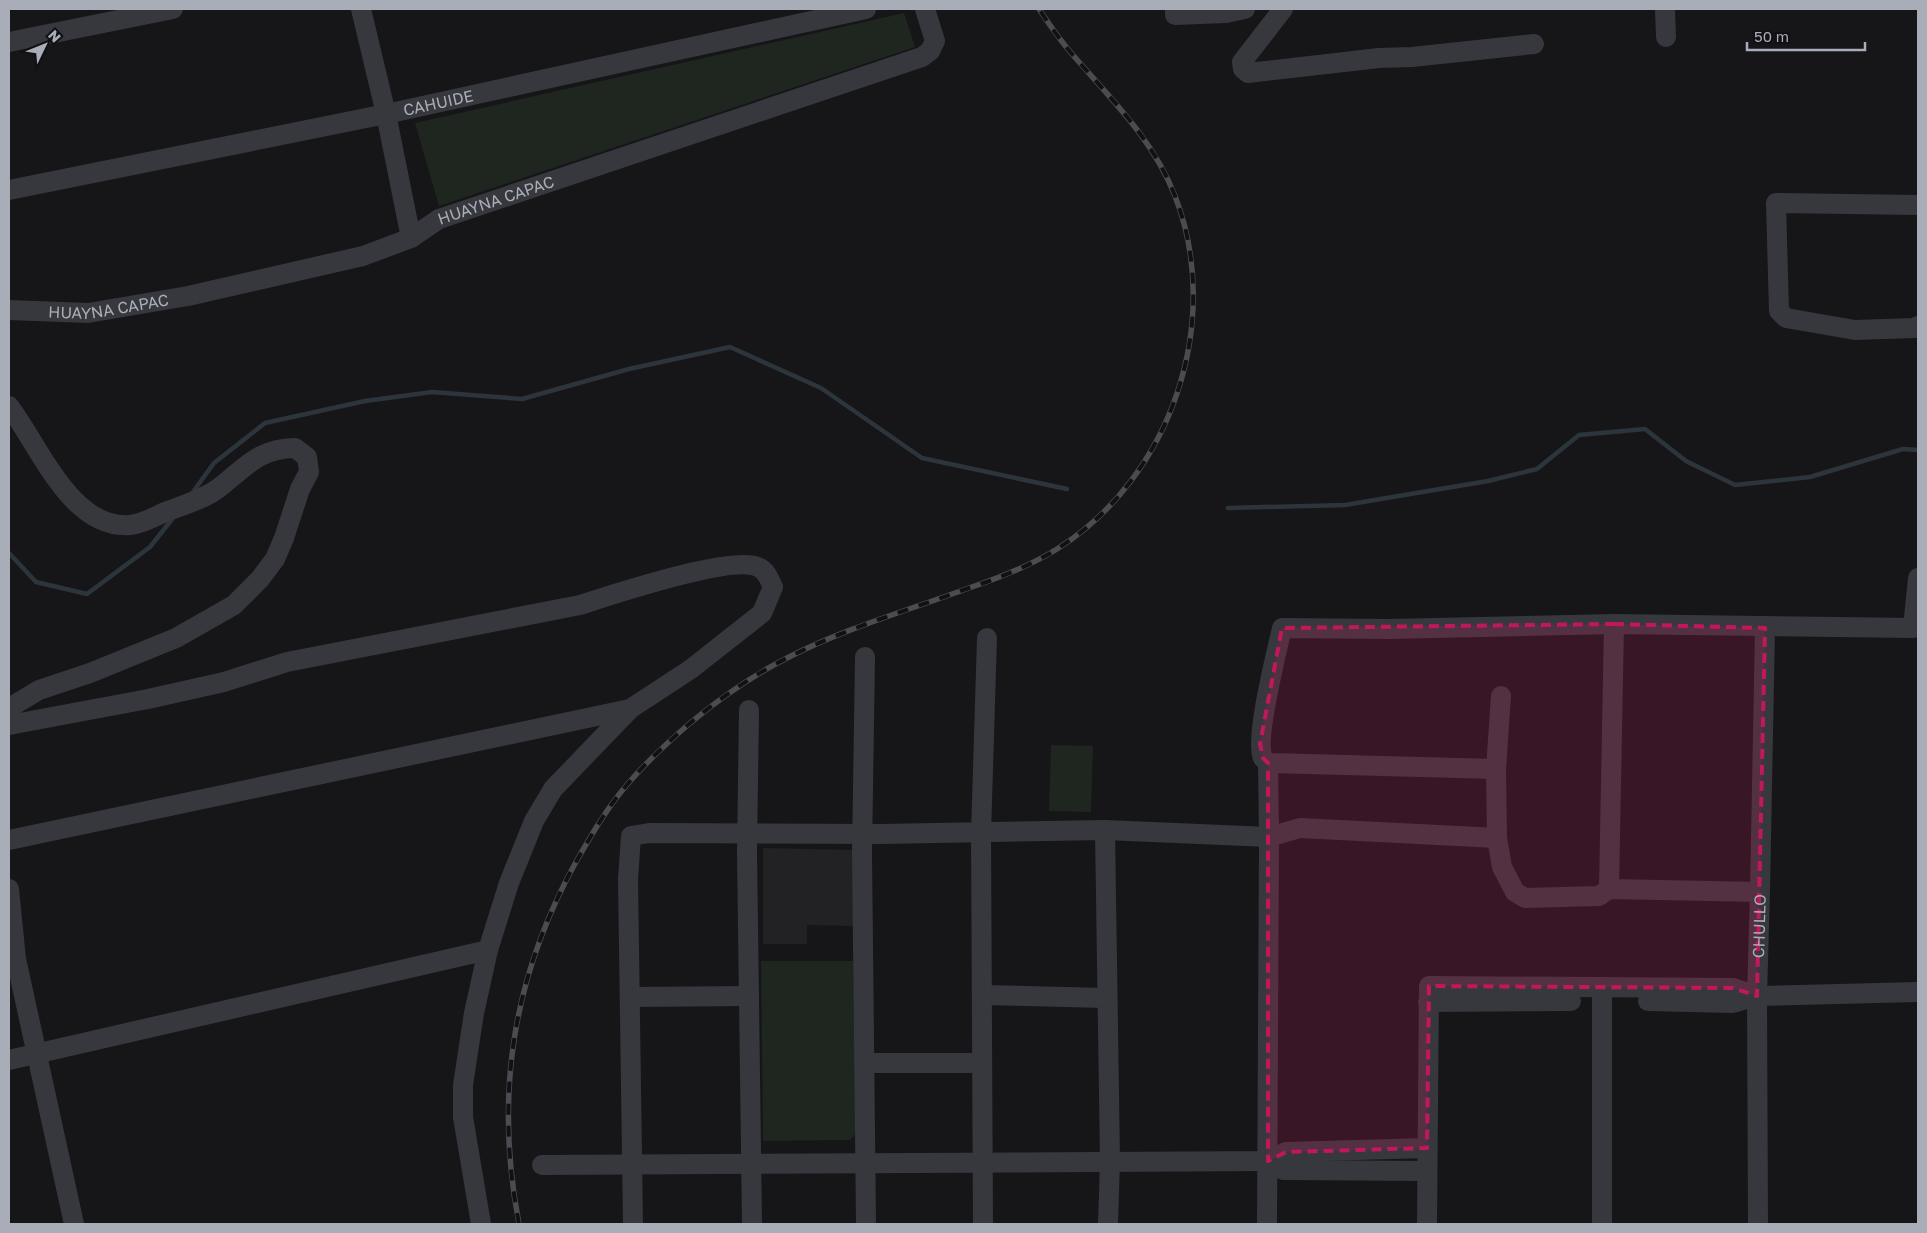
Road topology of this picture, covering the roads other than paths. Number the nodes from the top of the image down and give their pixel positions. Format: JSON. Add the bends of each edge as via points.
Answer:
{"nodes":[{"id":1,"x":173,"y":9,"type":"edge"},
{"id":2,"x":361,"y":9,"type":"edge"},
{"id":3,"x":866,"y":9,"type":"edge"},
{"id":4,"x":924,"y":9,"type":"edge"},
{"id":5,"x":1174,"y":9,"type":"edge"},
{"id":6,"x":1245,"y":9,"type":"edge"},
{"id":7,"x":1283,"y":9,"type":"edge"},
{"id":8,"x":1665,"y":9,"type":"edge"},
{"id":9,"x":1666,"y":37,"type":"dead end"},
{"id":10,"x":9,"y":42,"type":"edge"},
{"id":11,"x":1534,"y":44,"type":"dead end"},
{"id":12,"x":386,"y":114,"type":"junction"},
{"id":13,"x":9,"y":190,"type":"edge"},
{"id":14,"x":1918,"y":205,"type":"edge"},
{"id":15,"x":411,"y":238,"type":"junction"},
{"id":16,"x":9,"y":310,"type":"edge"},
{"id":17,"x":1918,"y":326,"type":"edge"},
{"id":18,"x":9,"y":406,"type":"edge"},
{"id":19,"x":1918,"y":578,"type":"edge"},
{"id":20,"x":1614,"y":624,"type":"junction"},
{"id":21,"x":1765,"y":628,"type":"junction"},
{"id":22,"x":987,"y":638,"type":"dead end"},
{"id":23,"x":865,"y":657,"type":"dead end"},
{"id":24,"x":1501,"y":696,"type":"dead end"},
{"id":25,"x":9,"y":708,"type":"edge"},
{"id":26,"x":630,"y":709,"type":"junction"},
{"id":27,"x":749,"y":710,"type":"dead end"},
{"id":28,"x":9,"y":725,"type":"edge"},
{"id":29,"x":1268,"y":763,"type":"junction"},
{"id":30,"x":1496,"y":768,"type":"junction"},
{"id":31,"x":1104,"y":830,"type":"junction"},
{"id":32,"x":747,"y":833,"type":"junction"},
{"id":33,"x":862,"y":834,"type":"junction"},
{"id":34,"x":981,"y":834,"type":"junction"},
{"id":35,"x":1269,"y":837,"type":"junction"},
{"id":36,"x":1497,"y":838,"type":"junction"},
{"id":37,"x":9,"y":840,"type":"edge"},
{"id":38,"x":9,"y":889,"type":"edge"},
{"id":39,"x":1609,"y":889,"type":"junction"},
{"id":40,"x":1760,"y":892,"type":"junction"},
{"id":41,"x":488,"y":950,"type":"junction"},
{"id":42,"x":1918,"y":992,"type":"edge"},
{"id":43,"x":982,"y":995,"type":"junction"},
{"id":44,"x":749,"y":996,"type":"junction"},
{"id":45,"x":1598,"y":996,"type":"junction"},
{"id":46,"x":1757,"y":996,"type":"junction"},
{"id":47,"x":1437,"y":997,"type":"junction"},
{"id":48,"x":631,"y":998,"type":"junction"},
{"id":49,"x":1106,"y":998,"type":"junction"},
{"id":50,"x":36,"y":1053,"type":"junction"},
{"id":51,"x":9,"y":1060,"type":"edge"},
{"id":52,"x":864,"y":1063,"type":"junction"},
{"id":53,"x":982,"y":1063,"type":"junction"},
{"id":54,"x":1427,"y":1148,"type":"junction"},
{"id":55,"x":1268,"y":1161,"type":"junction"},
{"id":56,"x":982,"y":1162,"type":"junction"},
{"id":57,"x":1110,"y":1162,"type":"junction"},
{"id":58,"x":633,"y":1164,"type":"junction"},
{"id":59,"x":752,"y":1164,"type":"junction"},
{"id":60,"x":866,"y":1164,"type":"junction"},
{"id":61,"x":542,"y":1165,"type":"dead end"},
{"id":62,"x":1427,"y":1171,"type":"junction"},
{"id":63,"x":74,"y":1224,"type":"edge"},
{"id":64,"x":481,"y":1224,"type":"edge"},
{"id":65,"x":633,"y":1224,"type":"edge"},
{"id":66,"x":752,"y":1224,"type":"edge"},
{"id":67,"x":866,"y":1224,"type":"edge"},
{"id":68,"x":983,"y":1224,"type":"edge"},
{"id":69,"x":1108,"y":1224,"type":"edge"},
{"id":70,"x":1267,"y":1224,"type":"edge"},
{"id":71,"x":1427,"y":1224,"type":"edge"},
{"id":72,"x":1440,"y":1224,"type":"edge"},
{"id":73,"x":1588,"y":1224,"type":"edge"},
{"id":74,"x":1602,"y":1224,"type":"edge"},
{"id":75,"x":1758,"y":1224,"type":"edge"}],
"edges":[{"from":1,"to":10,"type":"street"},
{"from":2,"to":12,"type":"street"},
{"from":3,"to":12,"type":"street","name":"CAHUIDE"},
{"from":4,"to":15,"type":"street","name":"HUAYNA CAPAC","via":[[935,41],[922,57],[439,219]]},
{"from":5,"to":6,"type":"street","via":[[1175,15]]},
{"from":7,"to":11,"type":"street","via":[[1242,62],[1248,73]]},
{"from":8,"to":9,"type":"street"},
{"from":12,"to":13,"type":"street","name":"CAHUIDE"},
{"from":12,"to":15,"type":"street"},
{"from":14,"to":17,"type":"street","via":[[1776,203],[1779,311],[1786,318],[1855,330]]},
{"from":15,"to":16,"type":"street","name":"HUAYNA CAPAC","via":[[363,256],[188,296],[88,312]]},
{"from":18,"to":25,"type":"street","via":[[73,500],[93,516],[111,524],[131,525],[182,506],[219,489],[262,454],[278,448],[295,448],[306,457],[309,472],[275,559],[234,605],[176,638],[90,674],[39,690]]},
{"from":19,"to":21,"type":"street","via":[[1913,628]]},
{"from":20,"to":21,"type":"street"},
{"from":20,"to":29,"type":"street","via":[[1282,628],[1260,744],[1263,758]]},
{"from":20,"to":39,"type":"street"},
{"from":21,"to":40,"type":"street","name":"CHULLO"},
{"from":22,"to":34,"type":"street"},
{"from":23,"to":33,"type":"street"},
{"from":24,"to":30,"type":"street"},
{"from":26,"to":28,"type":"street","via":[[691,669],[762,613],[773,588],[768,574],[747,564],[723,566],[580,606],[287,662],[224,682],[148,700]]},
{"from":26,"to":37,"type":"street"},
{"from":26,"to":41,"type":"street","via":[[553,789],[534,821],[509,883]]},
{"from":27,"to":32,"type":"street"},
{"from":29,"to":30,"type":"street"},
{"from":29,"to":35,"type":"street"},
{"from":30,"to":36,"type":"street"},
{"from":31,"to":34,"type":"street"},
{"from":31,"to":35,"type":"street"},
{"from":31,"to":49,"type":"street"},
{"from":32,"to":33,"type":"street"},
{"from":32,"to":44,"type":"street"},
{"from":32,"to":48,"type":"street","via":[[648,833],[631,836],[628,879]]},
{"from":33,"to":34,"type":"street"},
{"from":33,"to":52,"type":"street"},
{"from":34,"to":43,"type":"street"},
{"from":35,"to":36,"type":"street","via":[[1300,828]]},
{"from":35,"to":55,"type":"street"},
{"from":36,"to":39,"type":"street","via":[[1502,867],[1515,892],[1525,898],[1599,896]]},
{"from":38,"to":50,"type":"street","via":[[16,959]]},
{"from":39,"to":40,"type":"street"},
{"from":40,"to":46,"type":"street","name":"CHULLO"},
{"from":41,"to":50,"type":"street"},
{"from":41,"to":64,"type":"street","via":[[463,1085],[463,1117]]},
{"from":42,"to":46,"type":"street"},
{"from":43,"to":49,"type":"street"},
{"from":43,"to":53,"type":"street"},
{"from":44,"to":48,"type":"street"},
{"from":44,"to":59,"type":"street"},
{"from":45,"to":46,"type":"street","via":[[1733,1002]]},
{"from":45,"to":47,"type":"street"},
{"from":45,"to":73,"type":"street"},
{"from":45,"to":74,"type":"street"},
{"from":46,"to":75,"type":"street","name":"CHULLO"},
{"from":47,"to":54,"type":"street"},
{"from":47,"to":72,"type":"street"},
{"from":48,"to":58,"type":"street"},
{"from":49,"to":57,"type":"street"},
{"from":50,"to":51,"type":"street"},
{"from":50,"to":63,"type":"street"},
{"from":52,"to":53,"type":"street"},
{"from":52,"to":60,"type":"street"},
{"from":53,"to":56,"type":"street"},
{"from":54,"to":55,"type":"street","via":[[1286,1152]]},
{"from":54,"to":62,"type":"street"},
{"from":55,"to":57,"type":"street"},
{"from":55,"to":62,"type":"street","via":[[1283,1170]]},
{"from":55,"to":70,"type":"street"},
{"from":56,"to":57,"type":"street"},
{"from":56,"to":60,"type":"street"},
{"from":56,"to":68,"type":"street"},
{"from":57,"to":69,"type":"street"},
{"from":58,"to":59,"type":"street"},
{"from":58,"to":61,"type":"street"},
{"from":58,"to":65,"type":"street"},
{"from":59,"to":60,"type":"street"},
{"from":59,"to":66,"type":"street"},
{"from":60,"to":67,"type":"street"},
{"from":62,"to":71,"type":"street"}]}
